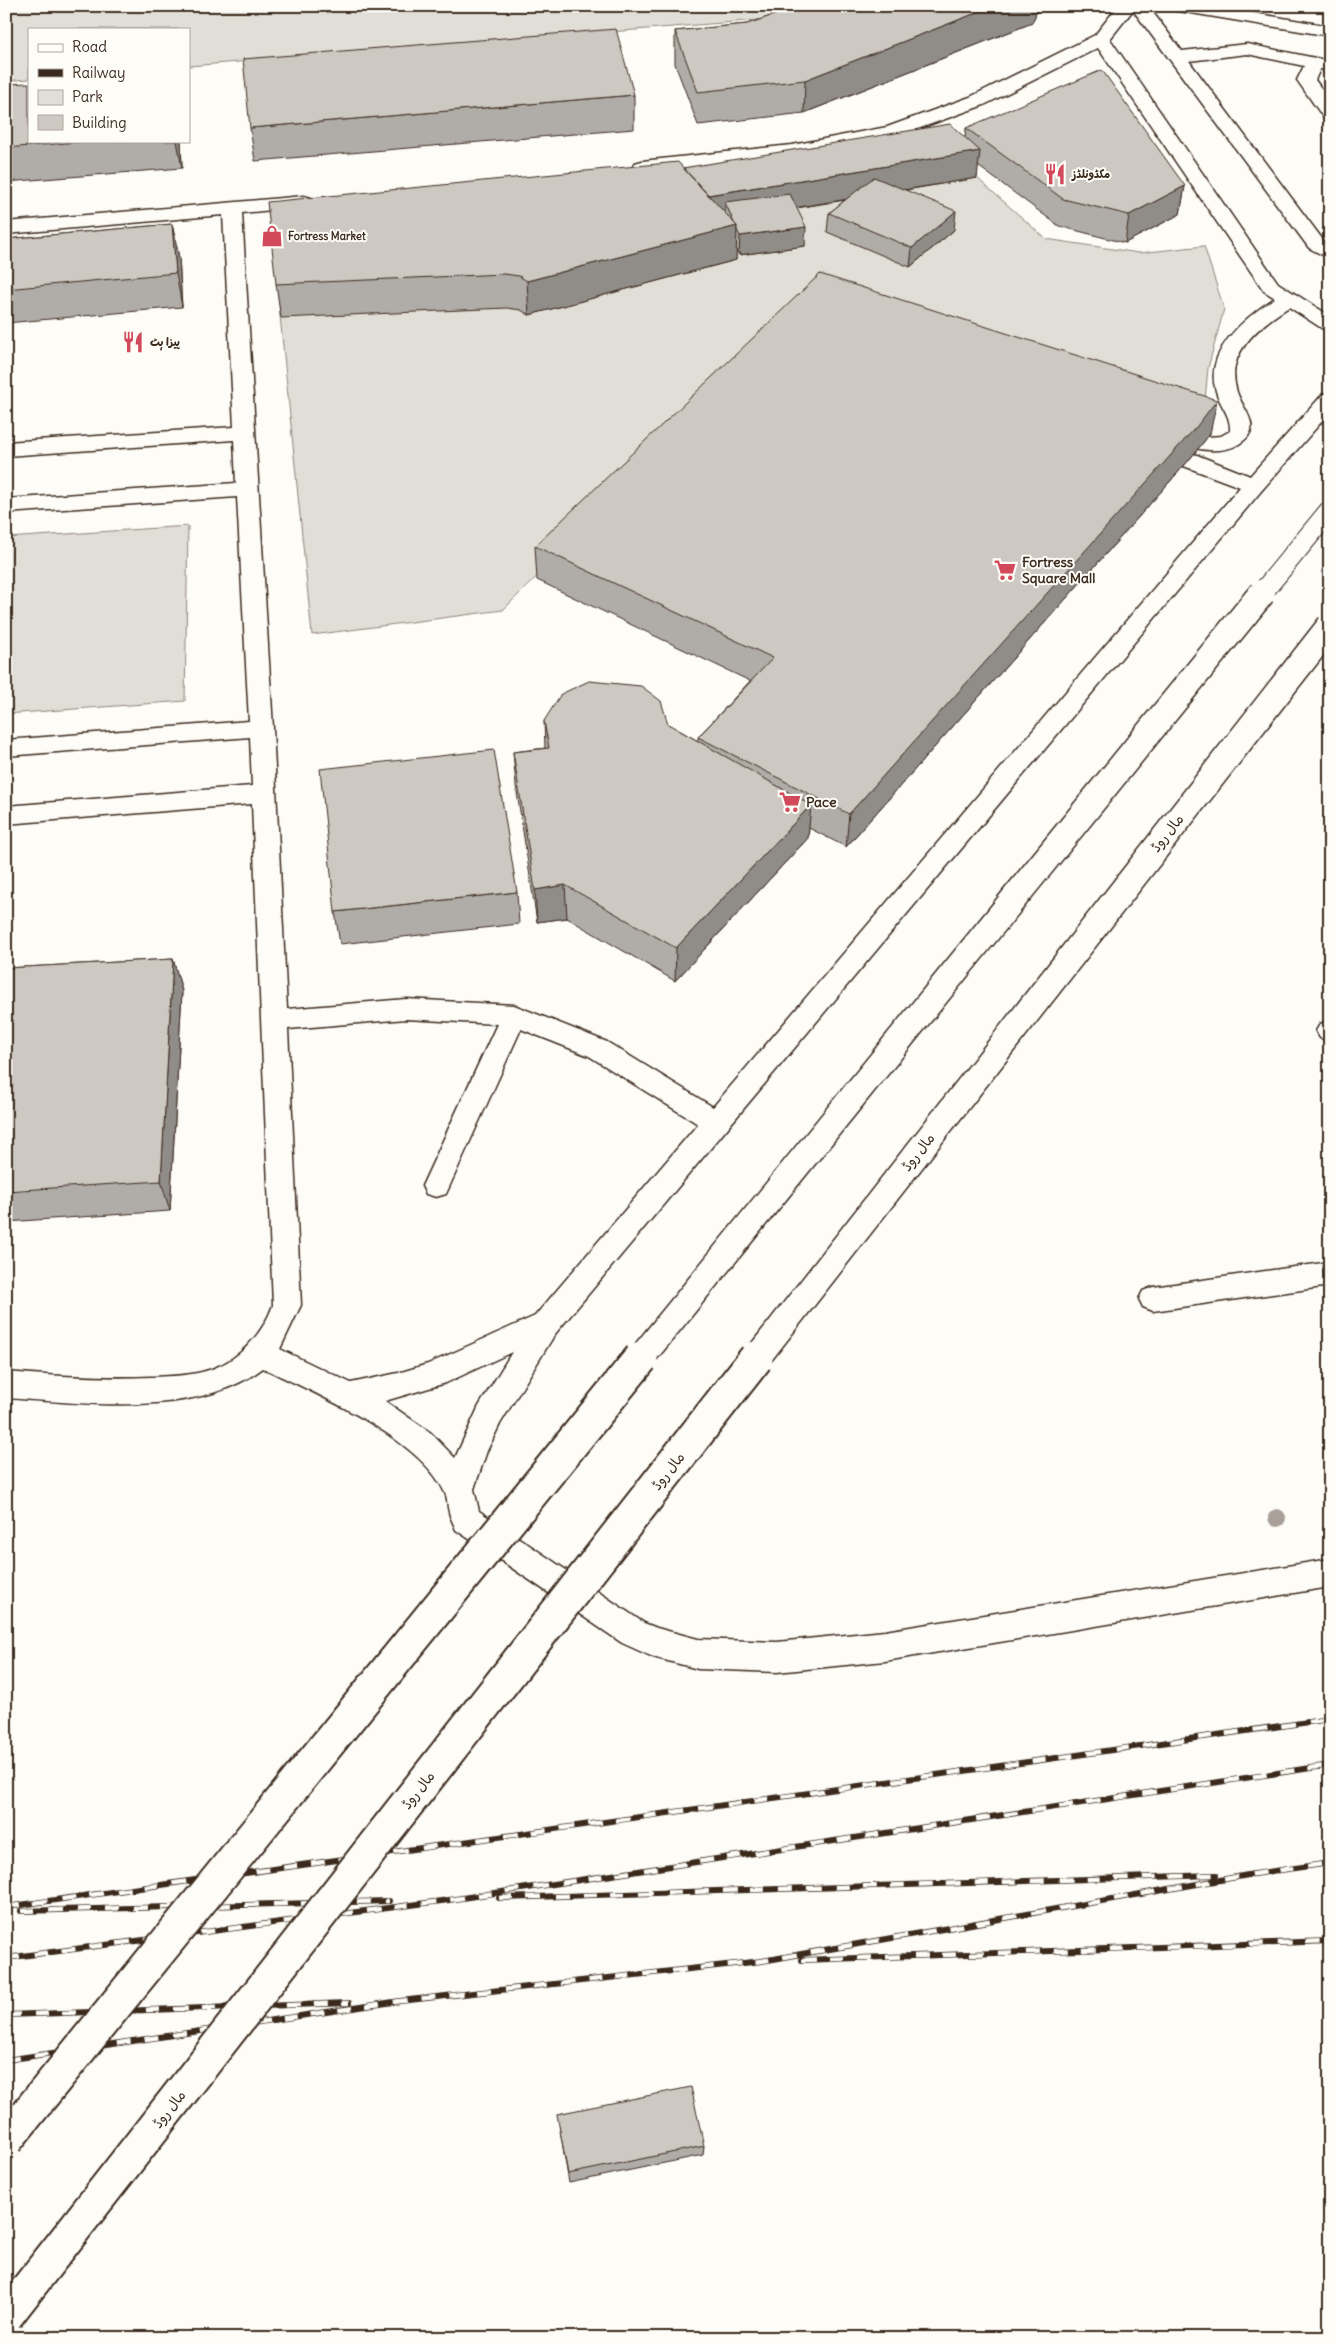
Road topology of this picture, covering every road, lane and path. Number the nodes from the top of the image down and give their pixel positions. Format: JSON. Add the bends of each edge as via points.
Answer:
{"nodes":[{"id":1,"x":1127,"y":6,"type":"edge"},
{"id":2,"x":1139,"y":6,"type":"edge"},
{"id":3,"x":1179,"y":6,"type":"edge"},
{"id":4,"x":1233,"y":11,"type":"edge"},
{"id":5,"x":1330,"y":31,"type":"edge"},
{"id":6,"x":1101,"y":40,"type":"junction"},
{"id":7,"x":1176,"y":57,"type":"junction"},
{"id":8,"x":1322,"y":65,"type":"edge"},
{"id":9,"x":1330,"y":113,"type":"edge"},
{"id":10,"x":620,"y":170,"type":"edge"},
{"id":11,"x":320,"y":200,"type":"edge"},
{"id":12,"x":232,"y":209,"type":"junction"},
{"id":13,"x":6,"y":228,"type":"edge"},
{"id":14,"x":1330,"y":253,"type":"edge"},
{"id":15,"x":1289,"y":298,"type":"junction"},
{"id":16,"x":1330,"y":324,"type":"edge"},
{"id":17,"x":1330,"y":399,"type":"edge"},
{"id":18,"x":245,"y":433,"type":"junction"},
{"id":19,"x":1202,"y":443,"type":"edge"},
{"id":20,"x":6,"y":449,"type":"edge"},
{"id":21,"x":1189,"y":460,"type":"edge"},
{"id":22,"x":1254,"y":485,"type":"junction"},
{"id":23,"x":248,"y":489,"type":"junction"},
{"id":24,"x":6,"y":506,"type":"edge"},
{"id":25,"x":1330,"y":510,"type":"edge"},
{"id":26,"x":1330,"y":626,"type":"edge"},
{"id":27,"x":261,"y":728,"type":"junction"},
{"id":28,"x":6,"y":748,"type":"edge"},
{"id":29,"x":264,"y":794,"type":"junction"},
{"id":30,"x":6,"y":815,"type":"edge"},
{"id":31,"x":514,"y":1015,"type":"junction"},
{"id":32,"x":274,"y":1020,"type":"junction"},
{"id":33,"x":716,"y":1122,"type":"junction"},
{"id":34,"x":436,"y":1186,"type":"dead end"},
{"id":35,"x":1330,"y":1274,"type":"edge"},
{"id":36,"x":1153,"y":1299,"type":"dead end"},
{"id":37,"x":545,"y":1325,"type":"junction"},
{"id":38,"x":260,"y":1353,"type":"junction"},
{"id":39,"x":6,"y":1385,"type":"edge"},
{"id":40,"x":348,"y":1396,"type":"junction"},
{"id":41,"x":459,"y":1488,"type":"junction"},
{"id":42,"x":1330,"y":1573,"type":"edge"},
{"id":43,"x":6,"y":2140,"type":"edge"},
{"id":44,"x":6,"y":2316,"type":"edge"}],
"edges":[{"from":1,"to":6,"type":"main road"},
{"from":2,"to":7,"type":"main road"},
{"from":3,"to":4,"type":"main road"},
{"from":4,"to":5,"type":"main road"},
{"from":6,"to":10,"type":"main road","via":[[977,101],[891,132],[792,151]]},
{"from":6,"to":15,"type":"main road","via":[[1271,287]]},
{"from":7,"to":8,"type":"main road","via":[[1247,49]]},
{"from":7,"to":14,"type":"main road","via":[[1316,244]]},
{"from":8,"to":9,"type":"main road","via":[[1306,80]]},
{"from":11,"to":12,"type":"main road"},
{"from":12,"to":13,"type":"main road"},
{"from":12,"to":18,"type":"main road"},
{"from":15,"to":16,"type":"main road"},
{"from":15,"to":19,"type":"main road","via":[[1264,314],[1225,360],[1226,391],[1242,422],[1240,434],[1225,443]]},
{"from":17,"to":22,"type":"main road"},
{"from":18,"to":20,"type":"main road"},
{"from":18,"to":23,"type":"main road"},
{"from":21,"to":22,"type":"main road"},
{"from":22,"to":33,"type":"main road"},
{"from":23,"to":24,"type":"main road"},
{"from":23,"to":27,"type":"main road"},
{"from":25,"to":43,"type":"main road","bridge":true},
{"from":26,"to":44,"type":"main road","name":"مال روڈ","bridge":true},
{"from":27,"to":28,"type":"main road"},
{"from":27,"to":29,"type":"main road"},
{"from":29,"to":30,"type":"main road"},
{"from":29,"to":32,"type":"main road"},
{"from":31,"to":32,"type":"main road","via":[[406,1009]]},
{"from":31,"to":33,"type":"main road","via":[[598,1049]]},
{"from":31,"to":34,"type":"main road"},
{"from":32,"to":38,"type":"main road","via":[[287,1305],[282,1321]]},
{"from":33,"to":37,"type":"main road"},
{"from":35,"to":36,"type":"main road"},
{"from":37,"to":40,"type":"main road","via":[[436,1374]]},
{"from":37,"to":41,"type":"main road","via":[[490,1415]]},
{"from":38,"to":39,"type":"main road","via":[[222,1378],[194,1387],[92,1391]]},
{"from":38,"to":40,"type":"main road"},
{"from":40,"to":41,"type":"main road","via":[[399,1426],[434,1455]]},
{"from":41,"to":42,"type":"main road","via":[[467,1520],[633,1633],[698,1654],[777,1658],[885,1646]]}]}
